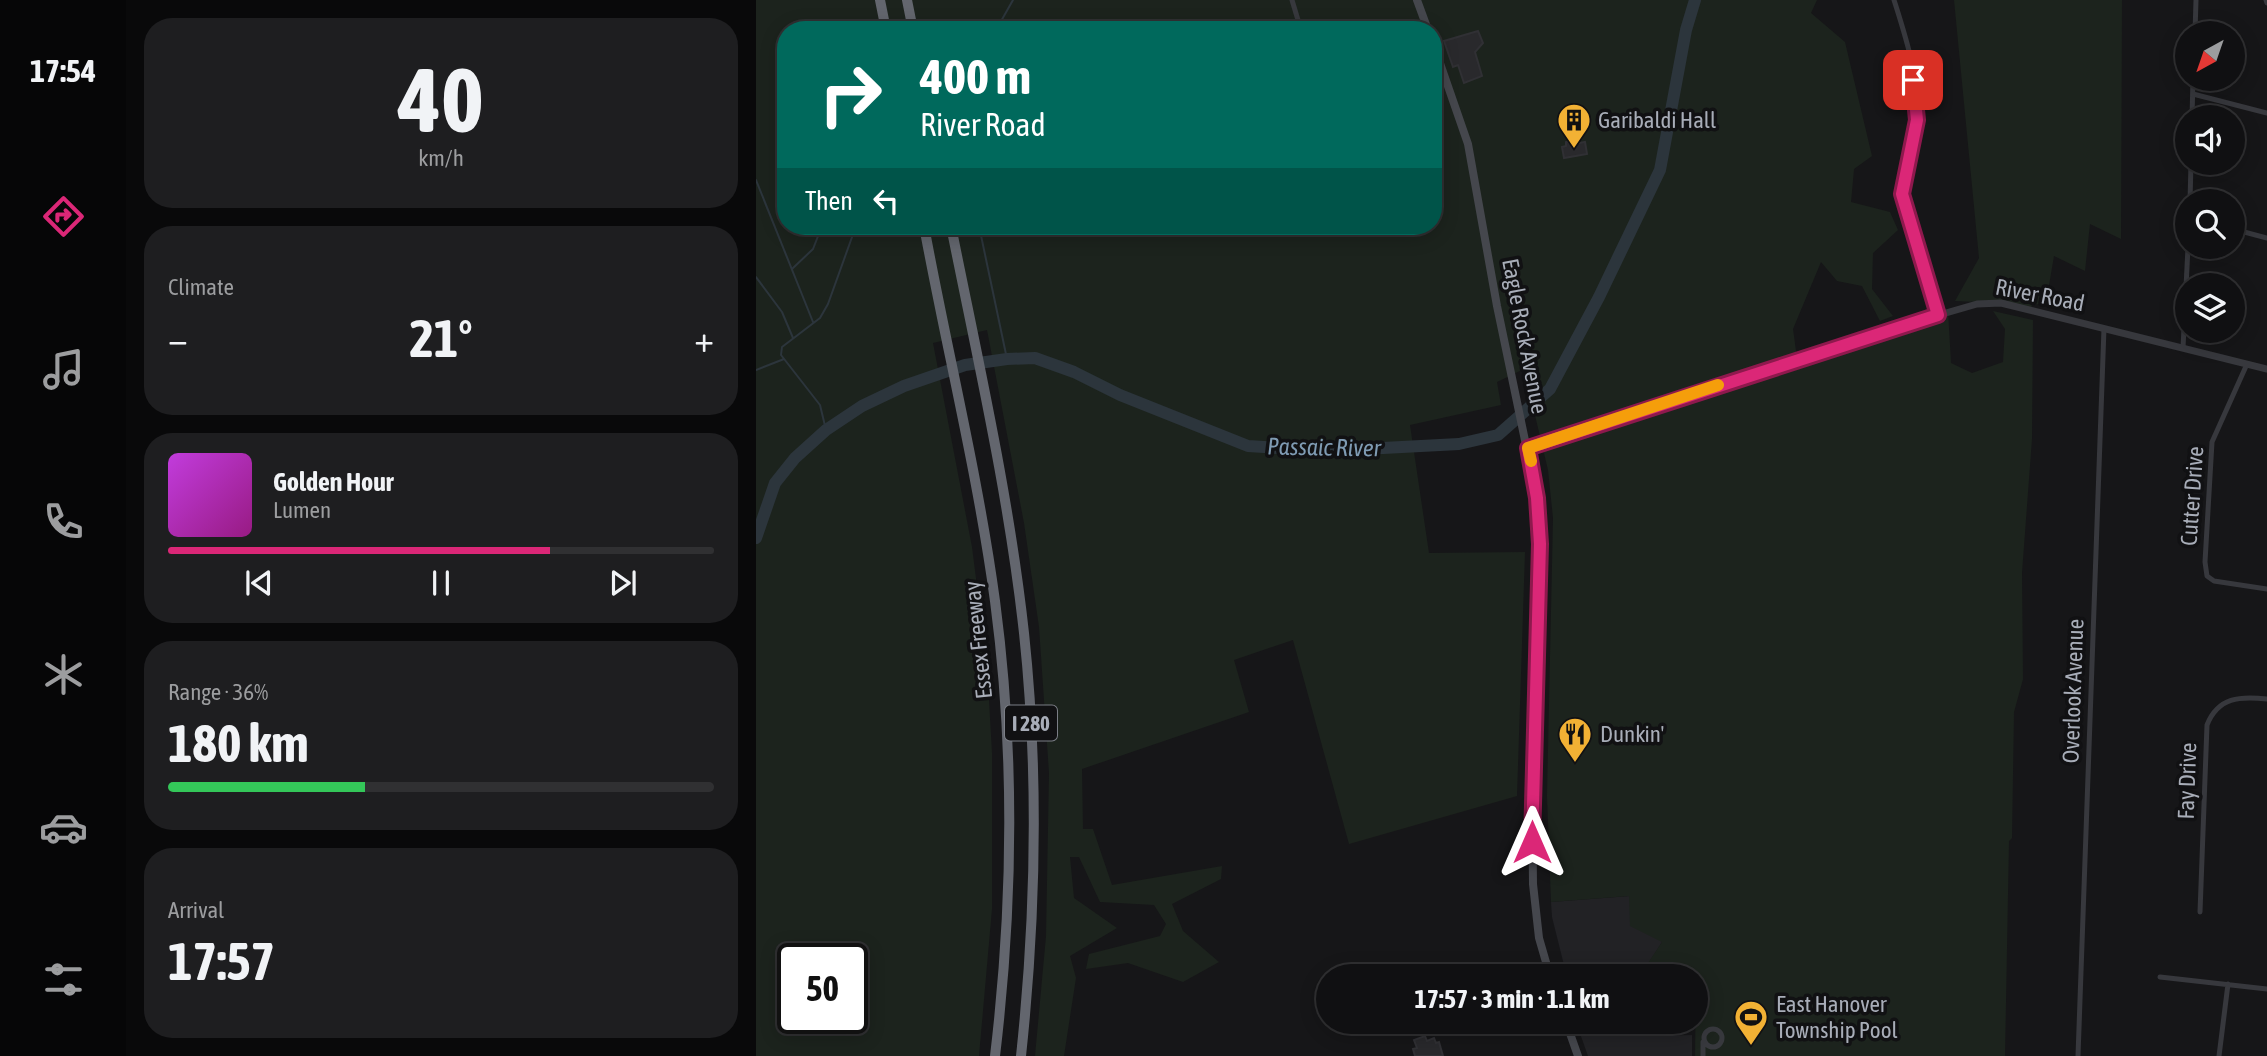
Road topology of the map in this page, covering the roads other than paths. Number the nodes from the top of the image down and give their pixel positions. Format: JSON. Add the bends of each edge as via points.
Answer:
{"nodes":[{"id":1,"x":880,"y":0,"type":"edge"},
{"id":2,"x":907,"y":0,"type":"edge"},
{"id":3,"x":1292,"y":0,"type":"edge"},
{"id":4,"x":1417,"y":0,"type":"edge"},
{"id":5,"x":1894,"y":0,"type":"edge"},
{"id":6,"x":2196,"y":0,"type":"edge"},
{"id":7,"x":884,"y":21,"type":"edge"},
{"id":8,"x":910,"y":21,"type":"edge"},
{"id":9,"x":1298,"y":21,"type":"edge"},
{"id":10,"x":1425,"y":21,"type":"edge"},
{"id":11,"x":2195,"y":21,"type":"edge"},
{"id":12,"x":1442,"y":69,"type":"edge"},
{"id":13,"x":2193,"y":94,"type":"joint"},
{"id":14,"x":2193,"y":105,"type":"edge"},
{"id":15,"x":2267,"y":113,"type":"edge"},
{"id":16,"x":2245,"y":232,"type":"edge"},
{"id":17,"x":925,"y":235,"type":"edge"},
{"id":18,"x":953,"y":235,"type":"edge"},
{"id":19,"x":2267,"y":238,"type":"edge"},
{"id":20,"x":2187,"y":259,"type":"edge"},
{"id":21,"x":1938,"y":315,"type":"junction"},
{"id":22,"x":2104,"y":328,"type":"junction"},
{"id":23,"x":2183,"y":348,"type":"junction"},
{"id":24,"x":2247,"y":364,"type":"junction"},
{"id":25,"x":2267,"y":369,"type":"edge"},
{"id":26,"x":1529,"y":453,"type":"junction"},
{"id":27,"x":2267,"y":589,"type":"edge"},
{"id":28,"x":2267,"y":699,"type":"edge"},
{"id":29,"x":2200,"y":912,"type":"dead end"},
{"id":30,"x":1547,"y":964,"type":"edge"},
{"id":31,"x":2160,"y":978,"type":"dead end"},
{"id":32,"x":2228,"y":985,"type":"junction"},
{"id":33,"x":2267,"y":989,"type":"edge"},
{"id":34,"x":1570,"y":1034,"type":"edge"},
{"id":35,"x":1703,"y":1038,"type":"dead end"},
{"id":36,"x":995,"y":1056,"type":"edge"},
{"id":37,"x":1021,"y":1056,"type":"edge"},
{"id":38,"x":1578,"y":1056,"type":"edge"},
{"id":39,"x":1703,"y":1056,"type":"edge"},
{"id":40,"x":2078,"y":1056,"type":"edge"},
{"id":41,"x":2220,"y":1056,"type":"edge"}],
"edges":[{"from":1,"to":7,"type":"highway"},
{"from":2,"to":8,"type":"highway"},
{"from":3,"to":9,"type":"street"},
{"from":4,"to":10,"type":"main road"},
{"from":5,"to":21,"type":"street","via":[[1906,38],[1916,107],[1903,203]]},
{"from":6,"to":11,"type":"street"},
{"from":12,"to":26,"type":"main road","name":"Eagle Rock Avenue","via":[[1468,144]]},
{"from":13,"to":14,"type":"street"},
{"from":13,"to":15,"type":"street"},
{"from":16,"to":19,"type":"street"},
{"from":17,"to":36,"type":"highway","name":"Essex Freeway","number":"I 280","via":[[995,603],[1009,840]]},
{"from":18,"to":37,"type":"highway","name":"Essex Freeway","number":"I 280","via":[[1017,580],[1032,741],[1034,883]]},
{"from":20,"to":23,"type":"street"},
{"from":21,"to":22,"type":"street","name":"River Road","via":[[1977,304],[2001,303]]},
{"from":21,"to":26,"type":"street","name":"River Road"},
{"from":22,"to":23,"type":"street","name":"River Road"},
{"from":22,"to":40,"type":"street","name":"Overlook Avenue"},
{"from":23,"to":24,"type":"street","name":"River Road"},
{"from":24,"to":25,"type":"street","name":"River Road"},
{"from":24,"to":27,"type":"street","name":"Cutter Drive","via":[[2212,442],[2205,562],[2207,576],[2214,581]]},
{"from":26,"to":30,"type":"main road","name":"Eagle Rock Avenue","via":[[1540,544],[1533,884]]},
{"from":28,"to":29,"type":"street","name":"Fay Drive","via":[[2246,696],[2227,701],[2207,725]]},
{"from":31,"to":32,"type":"street"},
{"from":32,"to":33,"type":"street"},
{"from":32,"to":41,"type":"street"},
{"from":34,"to":38,"type":"main road"},
{"from":35,"to":39,"type":"street"}]}
